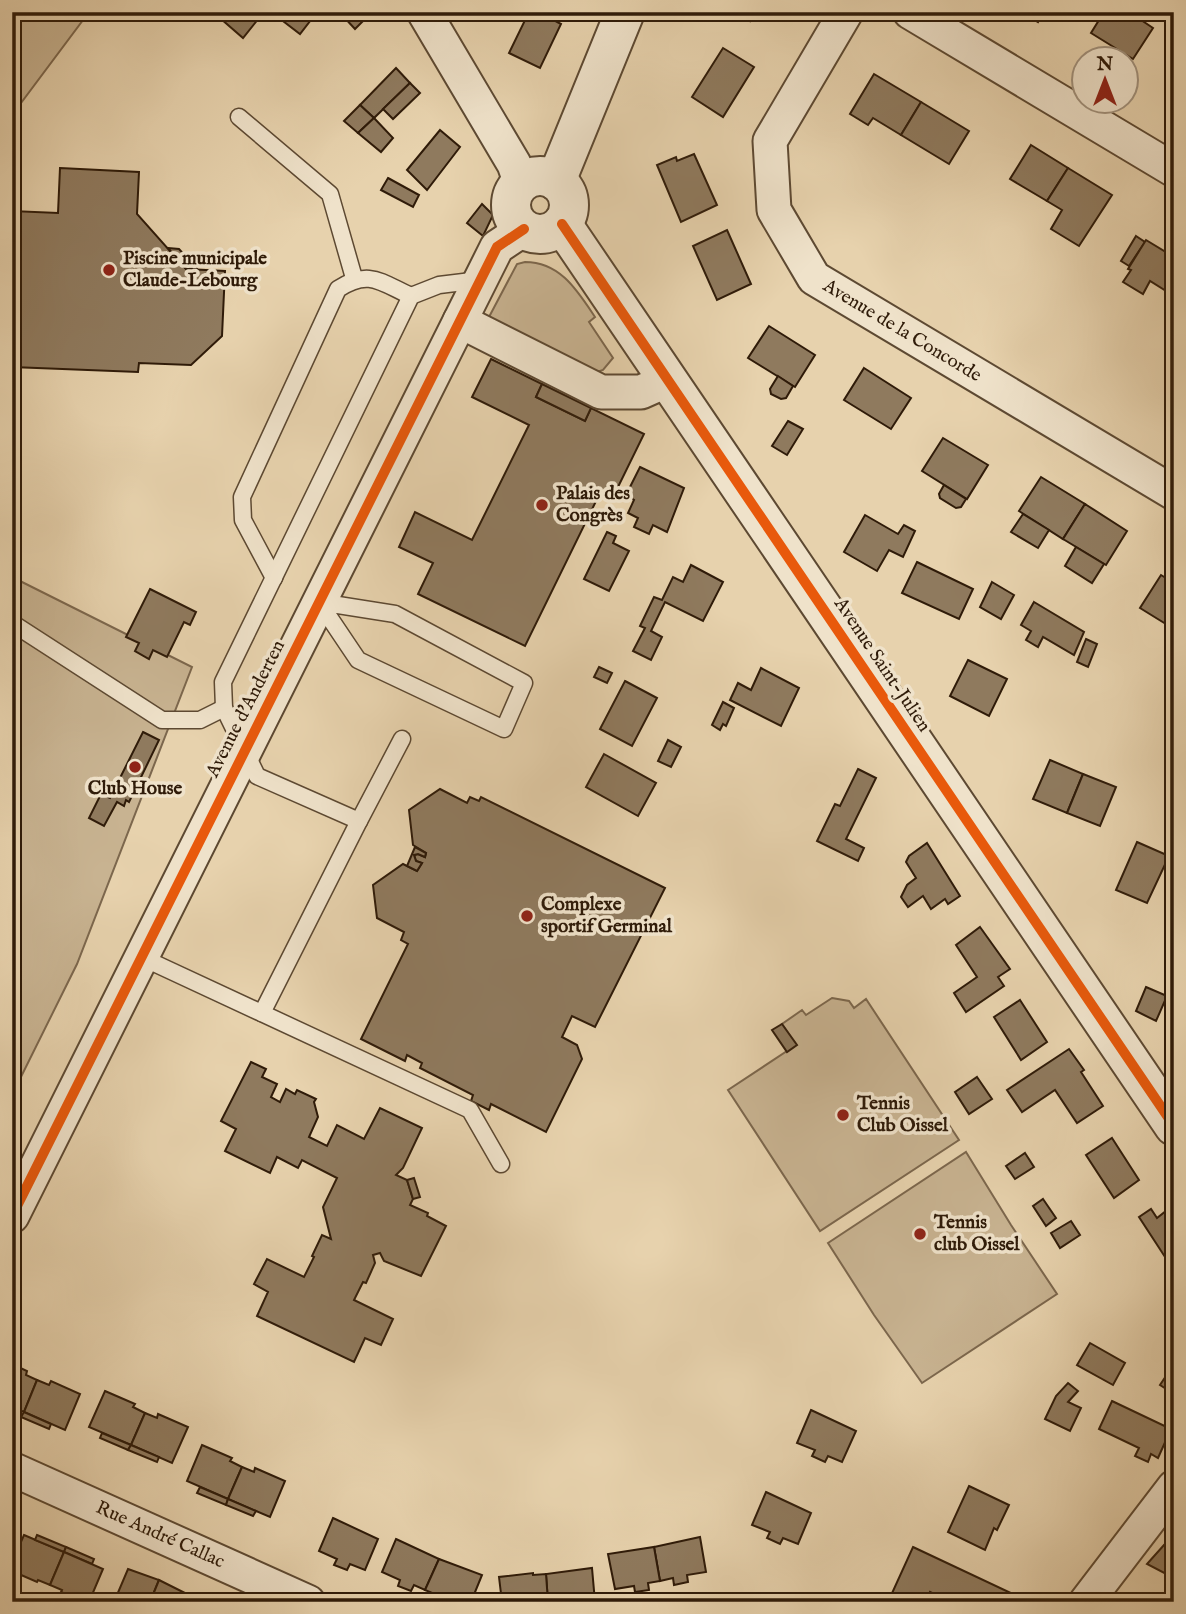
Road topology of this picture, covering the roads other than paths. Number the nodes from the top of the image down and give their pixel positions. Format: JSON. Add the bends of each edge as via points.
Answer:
{"nodes":[{"id":1,"x":424,"y":12,"type":"edge"},
{"id":2,"x":625,"y":12,"type":"edge"},
{"id":3,"x":846,"y":12,"type":"edge"},
{"id":4,"x":910,"y":12,"type":"edge"},
{"id":5,"x":239,"y":117,"type":"dead end"},
{"id":6,"x":1174,"y":170,"type":"edge"},
{"id":7,"x":539,"y":182,"type":"junction"},
{"id":8,"x":562,"y":224,"type":"junction"},
{"id":9,"x":524,"y":229,"type":"junction"},
{"id":10,"x":354,"y":278,"type":"junction"},
{"id":11,"x":480,"y":280,"type":"junction"},
{"id":12,"x":411,"y":296,"type":"junction"},
{"id":13,"x":460,"y":321,"type":"junction"},
{"id":14,"x":668,"y":380,"type":"junction"},
{"id":15,"x":1174,"y":494,"type":"edge"},
{"id":16,"x":274,"y":578,"type":"junction"},
{"id":17,"x":319,"y":602,"type":"junction"},
{"id":18,"x":12,"y":623,"type":"edge"},
{"id":19,"x":224,"y":708,"type":"junction"},
{"id":20,"x":402,"y":739,"type":"dead end"},
{"id":21,"x":244,"y":751,"type":"junction"},
{"id":22,"x":359,"y":821,"type":"junction"},
{"id":23,"x":141,"y":957,"type":"junction"},
{"id":24,"x":262,"y":1013,"type":"junction"},
{"id":25,"x":1174,"y":1126,"type":"edge"},
{"id":26,"x":501,"y":1164,"type":"dead end"},
{"id":27,"x":12,"y":1216,"type":"edge"},
{"id":28,"x":12,"y":1469,"type":"edge"},
{"id":29,"x":1174,"y":1487,"type":"edge"},
{"id":30,"x":308,"y":1602,"type":"edge"},
{"id":31,"x":1086,"y":1602,"type":"edge"}],
"edges":[{"from":1,"to":7,"type":"street","via":[[514,164]]},
{"from":2,"to":7,"type":"street"},
{"from":3,"to":15,"type":"street","name":"Avenue de la Concorde","via":[[770,141],[774,211],[814,278]]},
{"from":4,"to":6,"type":"street"},
{"from":5,"to":10,"type":"lane","via":[[330,194]]},
{"from":7,"to":8,"type":"street","via":[[568,196]]},
{"from":7,"to":9,"type":"street","via":[[516,191],[512,207]]},
{"from":8,"to":9,"type":"street","via":[[548,233]]},
{"from":8,"to":14,"type":"street","name":"Avenue Saint-Julien"},
{"from":9,"to":11,"type":"street","name":"Avenue d'Anderten","via":[[497,247]]},
{"from":10,"to":12,"type":"lane","via":[[370,278]]},
{"from":10,"to":16,"type":"lane","via":[[338,289],[242,497],[243,520]]},
{"from":11,"to":12,"type":"lane","via":[[439,285]]},
{"from":11,"to":13,"type":"street","name":"Avenue d'Anderten"},
{"from":12,"to":16,"type":"lane"},
{"from":13,"to":14,"type":"street","via":[[601,392],[641,392]]},
{"from":13,"to":17,"type":"street","name":"Avenue d'Anderten"},
{"from":14,"to":25,"type":"street","name":"Avenue Saint-Julien"},
{"from":16,"to":19,"type":"lane","via":[[223,682]]},
{"from":17,"to":17,"type":"lane","via":[[358,660],[504,729],[524,683],[395,614]]},
{"from":17,"to":21,"type":"street","name":"Avenue d'Anderten"},
{"from":18,"to":19,"type":"lane","via":[[162,720],[200,720]]},
{"from":19,"to":21,"type":"lane"},
{"from":20,"to":22,"type":"lane"},
{"from":21,"to":22,"type":"lane","via":[[257,776]]},
{"from":21,"to":23,"type":"street","name":"Avenue d'Anderten"},
{"from":22,"to":24,"type":"lane"},
{"from":23,"to":24,"type":"lane"},
{"from":23,"to":27,"type":"street","name":"Avenue d'Anderten"},
{"from":24,"to":26,"type":"lane","via":[[470,1110]]},
{"from":28,"to":30,"type":"street","name":"Rue André Callac"},
{"from":29,"to":31,"type":"street"}]}
